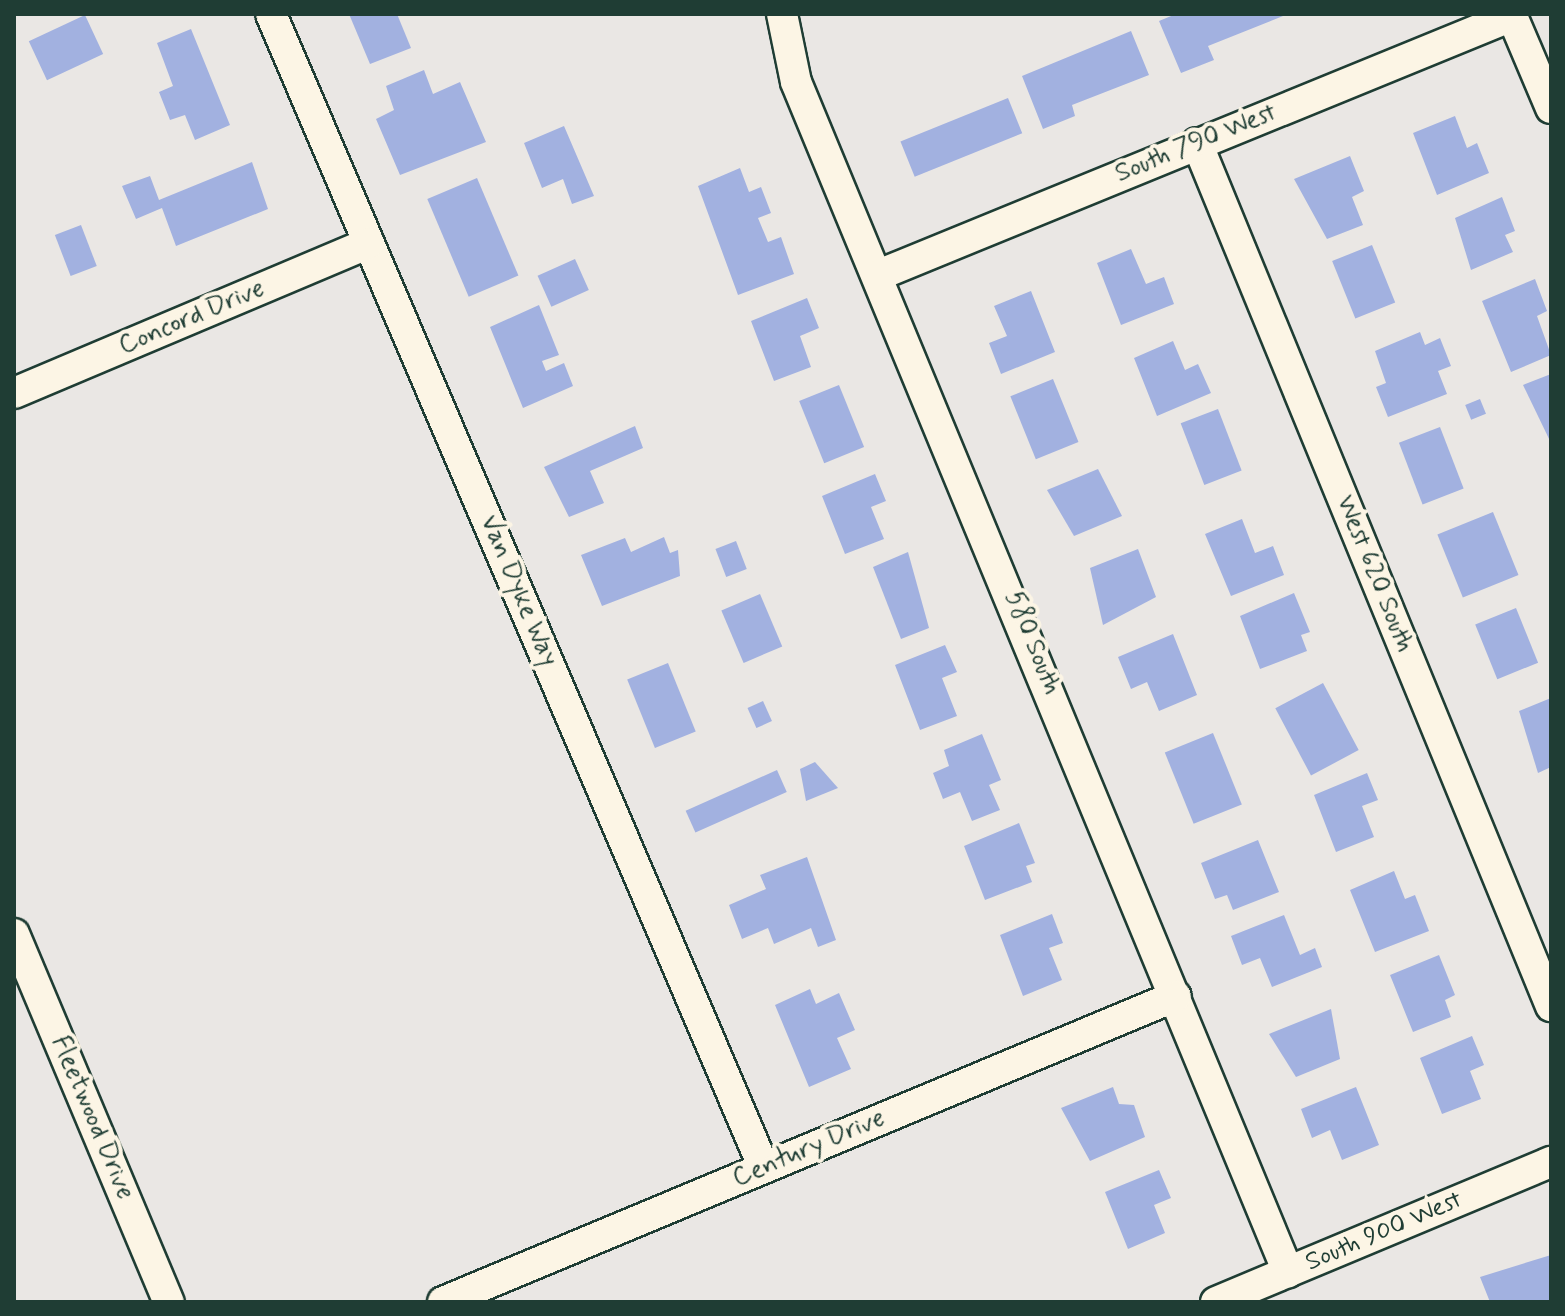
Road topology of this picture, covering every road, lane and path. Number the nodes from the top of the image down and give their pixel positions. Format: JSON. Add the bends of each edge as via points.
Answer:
{"nodes":[{"id":1,"x":271,"y":14,"type":"edge"},
{"id":2,"x":782,"y":14,"type":"edge"},
{"id":3,"x":1512,"y":16,"type":"edge"},
{"id":4,"x":1551,"y":108,"type":"edge"},
{"id":5,"x":1197,"y":143,"type":"junction"},
{"id":6,"x":369,"y":243,"type":"junction"},
{"id":7,"x":881,"y":274,"type":"junction"},
{"id":8,"x":14,"y":393,"type":"edge"},
{"id":9,"x":14,"y":934,"type":"edge"},
{"id":10,"x":1176,"y":996,"type":"junction"},
{"id":11,"x":1551,"y":1006,"type":"edge"},
{"id":12,"x":1551,"y":1162,"type":"edge"},
{"id":13,"x":764,"y":1168,"type":"junction"},
{"id":14,"x":1288,"y":1272,"type":"junction"},
{"id":15,"x":169,"y":1302,"type":"edge"},
{"id":16,"x":443,"y":1302,"type":"edge"},
{"id":17,"x":1216,"y":1302,"type":"edge"}],
"edges":[{"from":1,"to":6,"type":"street","name":"Van Dyke Way"},
{"from":2,"to":7,"type":"street","name":"580 South","via":[[796,82]]},
{"from":3,"to":4,"type":"street"},
{"from":3,"to":5,"type":"street","name":"South 790 West"},
{"from":5,"to":7,"type":"street","name":"South 790 West"},
{"from":5,"to":11,"type":"street","name":"West 620 South"},
{"from":6,"to":8,"type":"street","name":"Concord Drive"},
{"from":6,"to":13,"type":"street","name":"Van Dyke Way"},
{"from":7,"to":10,"type":"street","name":"580 South"},
{"from":9,"to":15,"type":"street","name":"Fleetwood Drive"},
{"from":10,"to":13,"type":"street","name":"Century Drive"},
{"from":10,"to":14,"type":"street","name":"580 South"},
{"from":12,"to":14,"type":"street","name":"South 900 West"},
{"from":13,"to":16,"type":"street","name":"Century Drive"},
{"from":14,"to":17,"type":"street","name":"South 900 West"}]}
